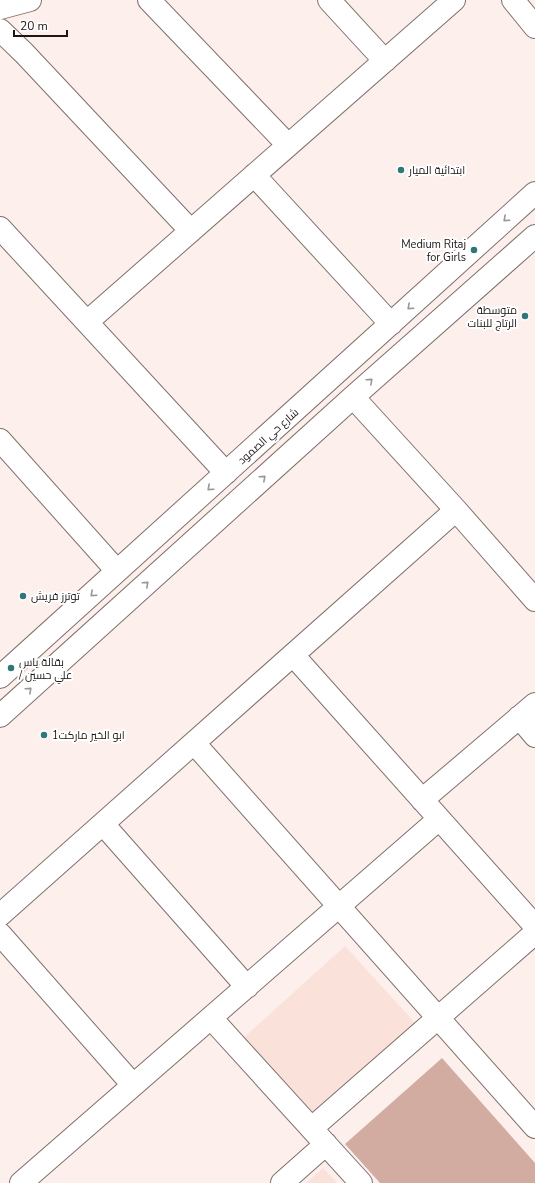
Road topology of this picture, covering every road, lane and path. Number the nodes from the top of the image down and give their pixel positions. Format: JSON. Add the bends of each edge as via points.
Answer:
{"nodes":[{"id":1,"x":30,"y":0,"type":"edge"},
{"id":2,"x":149,"y":0,"type":"edge"},
{"id":3,"x":329,"y":0,"type":"edge"},
{"id":4,"x":454,"y":0,"type":"edge"},
{"id":5,"x":513,"y":0,"type":"edge"},
{"id":6,"x":0,"y":8,"type":"edge"},
{"id":7,"x":535,"y":27,"type":"edge"},
{"id":8,"x":0,"y":30,"type":"edge"},
{"id":9,"x":385,"y":61,"type":"junction"},
{"id":10,"x":288,"y":146,"type":"junction"},
{"id":11,"x":254,"y":175,"type":"junction"},
{"id":12,"x":535,"y":193,"type":"edge"},
{"id":13,"x":0,"y":228,"type":"edge"},
{"id":14,"x":191,"y":231,"type":"junction"},
{"id":15,"x":535,"y":236,"type":"edge"},
{"id":16,"x":87,"y":322,"type":"junction"},
{"id":17,"x":391,"y":324,"type":"junction"},
{"id":18,"x":316,"y":392,"type":"junction"},
{"id":19,"x":353,"y":397,"type":"junction"},
{"id":20,"x":333,"y":415,"type":"junction"},
{"id":21,"x":280,"y":424,"type":"junction"},
{"id":22,"x":0,"y":440,"type":"edge"},
{"id":23,"x":296,"y":448,"type":"junction"},
{"id":24,"x":226,"y":473,"type":"junction"},
{"id":25,"x":456,"y":510,"type":"junction"},
{"id":26,"x":117,"y":572,"type":"junction"},
{"id":27,"x":535,"y":600,"type":"edge"},
{"id":28,"x":293,"y":655,"type":"junction"},
{"id":29,"x":3,"y":667,"type":"edge"},
{"id":30,"x":527,"y":710,"type":"edge"},
{"id":31,"x":0,"y":716,"type":"edge"},
{"id":32,"x":535,"y":736,"type":"edge"},
{"id":33,"x":194,"y":743,"type":"junction"},
{"id":34,"x":422,"y":800,"type":"junction"},
{"id":35,"x":439,"y":819,"type":"junction"},
{"id":36,"x":103,"y":824,"type":"junction"},
{"id":37,"x":339,"y":906,"type":"junction"},
{"id":38,"x":0,"y":915,"type":"edge"},
{"id":39,"x":535,"y":926,"type":"edge"},
{"id":40,"x":535,"y":933,"type":"edge"},
{"id":41,"x":0,"y":934,"type":"edge"},
{"id":42,"x":246,"y":987,"type":"junction"},
{"id":43,"x":211,"y":1018,"type":"junction"},
{"id":44,"x":438,"y":1018,"type":"junction"},
{"id":45,"x":133,"y":1085,"type":"junction"},
{"id":46,"x":535,"y":1127,"type":"edge"},
{"id":47,"x":312,"y":1128,"type":"junction"},
{"id":48,"x":326,"y":1144,"type":"junction"},
{"id":49,"x":21,"y":1183,"type":"edge"},
{"id":50,"x":282,"y":1183,"type":"edge"},
{"id":51,"x":361,"y":1183,"type":"edge"}],
"edges":[{"from":1,"to":6,"type":"street"},
{"from":2,"to":10,"type":"street"},
{"from":3,"to":9,"type":"street"},
{"from":4,"to":9,"type":"street"},
{"from":5,"to":7,"type":"street"},
{"from":8,"to":14,"type":"street"},
{"from":9,"to":10,"type":"street"},
{"from":10,"to":11,"type":"street"},
{"from":11,"to":14,"type":"street"},
{"from":11,"to":17,"type":"street"},
{"from":12,"to":17,"type":"street","name":"شارع حي الصمود","one_way":true},
{"from":13,"to":16,"type":"street"},
{"from":14,"to":16,"type":"street"},
{"from":19,"to":15,"type":"street","one_way":true},
{"from":16,"to":24,"type":"street"},
{"from":17,"to":18,"type":"street","name":"شارع حي الصمود"},
{"from":18,"to":20,"type":"street","via":[[320,407]]},
{"from":18,"to":21,"type":"street","name":"شارع حي الصمود"},
{"from":19,"to":20,"type":"street"},
{"from":19,"to":25,"type":"street"},
{"from":20,"to":23,"type":"street"},
{"from":21,"to":23,"type":"street","via":[[291,430],[297,442]]},
{"from":21,"to":24,"type":"street","name":"شارع حي الصمود"},
{"from":22,"to":26,"type":"street"},
{"from":31,"to":23,"type":"street","one_way":true},
{"from":24,"to":26,"type":"street","name":"شارع حي الصمود","one_way":true},
{"from":25,"to":27,"type":"street"},
{"from":25,"to":28,"type":"street"},
{"from":26,"to":29,"type":"street","name":"شارع حي الصمود","one_way":true},
{"from":28,"to":33,"type":"street"},
{"from":28,"to":34,"type":"street"},
{"from":30,"to":32,"type":"street"},
{"from":30,"to":34,"type":"street"},
{"from":33,"to":36,"type":"street"},
{"from":33,"to":37,"type":"street"},
{"from":34,"to":35,"type":"street"},
{"from":35,"to":37,"type":"street"},
{"from":35,"to":39,"type":"street"},
{"from":36,"to":38,"type":"street"},
{"from":36,"to":42,"type":"street"},
{"from":37,"to":42,"type":"street"},
{"from":37,"to":44,"type":"street"},
{"from":40,"to":44,"type":"street"},
{"from":41,"to":45,"type":"street"},
{"from":42,"to":43,"type":"street"},
{"from":43,"to":45,"type":"street"},
{"from":43,"to":47,"type":"street"},
{"from":44,"to":46,"type":"street"},
{"from":44,"to":47,"type":"street"},
{"from":45,"to":49,"type":"street"},
{"from":47,"to":48,"type":"street"},
{"from":48,"to":50,"type":"street"},
{"from":48,"to":51,"type":"street"}]}
